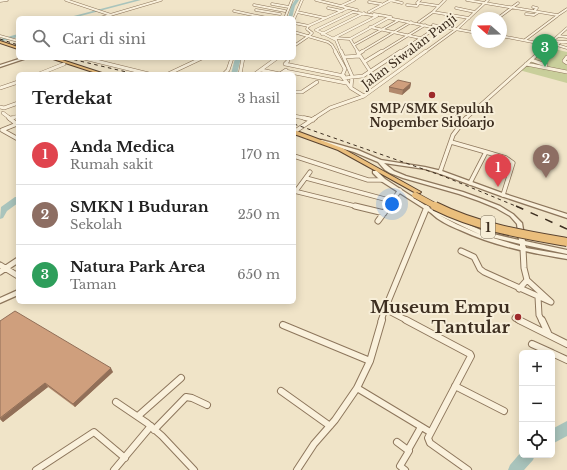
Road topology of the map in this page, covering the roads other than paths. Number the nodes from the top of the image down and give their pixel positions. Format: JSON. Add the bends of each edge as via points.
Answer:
{"nodes":[{"id":1,"x":7,"y":0,"type":"edge"},
{"id":2,"x":66,"y":0,"type":"edge"},
{"id":3,"x":161,"y":0,"type":"edge"},
{"id":4,"x":292,"y":0,"type":"edge"},
{"id":5,"x":302,"y":0,"type":"edge"},
{"id":6,"x":316,"y":0,"type":"edge"},
{"id":7,"x":326,"y":0,"type":"edge"},
{"id":8,"x":354,"y":0,"type":"edge"},
{"id":9,"x":391,"y":0,"type":"edge"},
{"id":10,"x":420,"y":0,"type":"edge"},
{"id":11,"x":445,"y":0,"type":"edge"},
{"id":12,"x":467,"y":0,"type":"edge"},
{"id":13,"x":488,"y":0,"type":"edge"},
{"id":14,"x":0,"y":1,"type":"edge"},
{"id":15,"x":323,"y":1,"type":"junction"},
{"id":16,"x":369,"y":2,"type":"dead end"},
{"id":17,"x":402,"y":3,"type":"dead end"},
{"id":18,"x":419,"y":3,"type":"junction"},
{"id":19,"x":485,"y":3,"type":"junction"},
{"id":20,"x":518,"y":3,"type":"dead end"},
{"id":21,"x":272,"y":4,"type":"dead end"},
{"id":22,"x":381,"y":4,"type":"junction"},
{"id":23,"x":254,"y":5,"type":"dead end"},
{"id":24,"x":407,"y":5,"type":"dead end"},
{"id":25,"x":341,"y":6,"type":"junction"},
{"id":26,"x":439,"y":6,"type":"junction"},
{"id":27,"x":512,"y":7,"type":"junction"},
{"id":28,"x":533,"y":7,"type":"dead end"},
{"id":29,"x":290,"y":8,"type":"junction"},
{"id":30,"x":328,"y":8,"type":"dead end"},
{"id":31,"x":348,"y":8,"type":"junction"},
{"id":32,"x":456,"y":8,"type":"dead end"},
{"id":33,"x":567,"y":9,"type":"edge"},
{"id":34,"x":256,"y":10,"type":"dead end"},
{"id":35,"x":234,"y":11,"type":"dead end"},
{"id":36,"x":285,"y":11,"type":"junction"},
{"id":37,"x":342,"y":11,"type":"junction"},
{"id":38,"x":534,"y":11,"type":"junction"},
{"id":39,"x":297,"y":12,"type":"junction"},
{"id":40,"x":369,"y":12,"type":"junction"},
{"id":41,"x":433,"y":12,"type":"junction"},
{"id":42,"x":475,"y":12,"type":"joint"},
{"id":43,"x":506,"y":12,"type":"edge"},
{"id":44,"x":539,"y":12,"type":"junction"},
{"id":45,"x":364,"y":13,"type":"junction"},
{"id":46,"x":281,"y":14,"type":"junction"},
{"id":47,"x":287,"y":14,"type":"joint"},
{"id":48,"x":526,"y":14,"type":"dead end"},
{"id":49,"x":111,"y":15,"type":"junction"},
{"id":50,"x":107,"y":16,"type":"edge"},
{"id":51,"x":258,"y":16,"type":"edge"},
{"id":52,"x":278,"y":16,"type":"edge"},
{"id":53,"x":295,"y":16,"type":"edge"},
{"id":54,"x":378,"y":16,"type":"junction"},
{"id":55,"x":557,"y":16,"type":"junction"},
{"id":56,"x":325,"y":18,"type":"junction"},
{"id":57,"x":469,"y":18,"type":"joint"},
{"id":58,"x":386,"y":19,"type":"junction"},
{"id":59,"x":399,"y":20,"type":"junction"},
{"id":60,"x":411,"y":22,"type":"junction"},
{"id":61,"x":419,"y":22,"type":"junction"},
{"id":62,"x":296,"y":23,"type":"edge"},
{"id":63,"x":424,"y":25,"type":"junction"},
{"id":64,"x":308,"y":26,"type":"junction"},
{"id":65,"x":370,"y":27,"type":"junction"},
{"id":66,"x":567,"y":28,"type":"edge"},
{"id":67,"x":456,"y":29,"type":"junction"},
{"id":68,"x":382,"y":30,"type":"junction"},
{"id":69,"x":296,"y":32,"type":"edge"},
{"id":70,"x":471,"y":32,"type":"edge"},
{"id":71,"x":396,"y":33,"type":"junction"},
{"id":72,"x":322,"y":34,"type":"junction"},
{"id":73,"x":310,"y":35,"type":"junction"},
{"id":74,"x":408,"y":35,"type":"junction"},
{"id":75,"x":0,"y":36,"type":"edge"},
{"id":76,"x":559,"y":36,"type":"junction"},
{"id":77,"x":507,"y":37,"type":"edge"},
{"id":78,"x":567,"y":37,"type":"edge"},
{"id":79,"x":334,"y":38,"type":"junction"},
{"id":80,"x":420,"y":38,"type":"junction"},
{"id":81,"x":350,"y":39,"type":"junction"},
{"id":82,"x":524,"y":40,"type":"junction"},
{"id":83,"x":16,"y":41,"type":"edge"},
{"id":84,"x":552,"y":41,"type":"junction"},
{"id":85,"x":0,"y":42,"type":"edge"},
{"id":86,"x":296,"y":42,"type":"edge"},
{"id":87,"x":567,"y":42,"type":"edge"},
{"id":88,"x":16,"y":43,"type":"edge"},
{"id":89,"x":300,"y":43,"type":"junction"},
{"id":90,"x":558,"y":43,"type":"junction"},
{"id":91,"x":11,"y":45,"type":"junction"},
{"id":92,"x":296,"y":45,"type":"edge"},
{"id":93,"x":548,"y":45,"type":"junction"},
{"id":94,"x":354,"y":46,"type":"junction"},
{"id":95,"x":16,"y":48,"type":"edge"},
{"id":96,"x":16,"y":48,"type":"edge"},
{"id":97,"x":386,"y":48,"type":"junction"},
{"id":98,"x":567,"y":48,"type":"edge"},
{"id":99,"x":399,"y":52,"type":"junction"},
{"id":100,"x":359,"y":55,"type":"junction"},
{"id":101,"x":344,"y":57,"type":"junction"},
{"id":102,"x":567,"y":57,"type":"edge"},
{"id":103,"x":19,"y":60,"type":"edge"},
{"id":104,"x":51,"y":60,"type":"edge"},
{"id":105,"x":58,"y":60,"type":"edge"},
{"id":106,"x":92,"y":60,"type":"edge"},
{"id":107,"x":198,"y":60,"type":"edge"},
{"id":108,"x":231,"y":60,"type":"edge"},
{"id":109,"x":243,"y":60,"type":"edge"},
{"id":110,"x":274,"y":60,"type":"edge"},
{"id":111,"x":531,"y":60,"type":"junction"},
{"id":112,"x":288,"y":61,"type":"dead end"},
{"id":113,"x":364,"y":62,"type":"junction"},
{"id":114,"x":567,"y":62,"type":"edge"},
{"id":115,"x":64,"y":64,"type":"junction"},
{"id":116,"x":526,"y":64,"type":"junction"},
{"id":117,"x":292,"y":65,"type":"junction"},
{"id":118,"x":0,"y":66,"type":"edge"},
{"id":119,"x":546,"y":66,"type":"junction"},
{"id":120,"x":262,"y":70,"type":"junction"},
{"id":121,"x":285,"y":71,"type":"joint"},
{"id":122,"x":370,"y":71,"type":"junction"},
{"id":123,"x":567,"y":71,"type":"edge"},
{"id":124,"x":44,"y":72,"type":"edge"},
{"id":125,"x":90,"y":72,"type":"edge"},
{"id":126,"x":97,"y":72,"type":"edge"},
{"id":127,"x":142,"y":72,"type":"edge"},
{"id":128,"x":172,"y":72,"type":"edge"},
{"id":129,"x":225,"y":72,"type":"edge"},
{"id":130,"x":240,"y":72,"type":"edge"},
{"id":131,"x":258,"y":72,"type":"edge"},
{"id":132,"x":270,"y":72,"type":"edge"},
{"id":133,"x":290,"y":72,"type":"edge"},
{"id":134,"x":296,"y":73,"type":"edge"},
{"id":135,"x":343,"y":77,"type":"junction"},
{"id":136,"x":352,"y":77,"type":"junction"},
{"id":137,"x":317,"y":82,"type":"dead end"},
{"id":138,"x":14,"y":83,"type":"edge"},
{"id":139,"x":346,"y":83,"type":"junction"},
{"id":140,"x":0,"y":88,"type":"edge"},
{"id":141,"x":351,"y":88,"type":"junction"},
{"id":142,"x":296,"y":92,"type":"edge"},
{"id":143,"x":364,"y":96,"type":"junction"},
{"id":144,"x":16,"y":104,"type":"edge"},
{"id":145,"x":0,"y":107,"type":"edge"},
{"id":146,"x":3,"y":113,"type":"dead end"},
{"id":147,"x":296,"y":116,"type":"edge"},
{"id":148,"x":16,"y":117,"type":"edge"},
{"id":149,"x":10,"y":119,"type":"junction"},
{"id":150,"x":313,"y":120,"type":"junction"},
{"id":151,"x":16,"y":124,"type":"edge"},
{"id":152,"x":16,"y":125,"type":"edge"},
{"id":153,"x":296,"y":132,"type":"edge"},
{"id":154,"x":296,"y":134,"type":"edge"},
{"id":155,"x":296,"y":134,"type":"edge"},
{"id":156,"x":16,"y":138,"type":"edge"},
{"id":157,"x":321,"y":141,"type":"junction"},
{"id":158,"x":451,"y":142,"type":"junction"},
{"id":159,"x":486,"y":152,"type":"junction"},
{"id":160,"x":296,"y":157,"type":"edge"},
{"id":161,"x":380,"y":161,"type":"junction"},
{"id":162,"x":310,"y":172,"type":"dead end"},
{"id":163,"x":375,"y":172,"type":"junction"},
{"id":164,"x":440,"y":172,"type":"junction"},
{"id":165,"x":306,"y":178,"type":"junction"},
{"id":166,"x":383,"y":180,"type":"junction"},
{"id":167,"x":296,"y":182,"type":"edge"},
{"id":168,"x":301,"y":183,"type":"junction"},
{"id":169,"x":470,"y":183,"type":"junction"},
{"id":170,"x":296,"y":190,"type":"edge"},
{"id":171,"x":400,"y":190,"type":"junction"},
{"id":172,"x":296,"y":191,"type":"edge"},
{"id":173,"x":416,"y":194,"type":"junction"},
{"id":174,"x":503,"y":196,"type":"junction"},
{"id":175,"x":392,"y":201,"type":"junction"},
{"id":176,"x":428,"y":207,"type":"junction"},
{"id":177,"x":384,"y":213,"type":"junction"},
{"id":178,"x":567,"y":216,"type":"edge"},
{"id":179,"x":378,"y":221,"type":"dead end"},
{"id":180,"x":567,"y":237,"type":"edge"},
{"id":181,"x":567,"y":242,"type":"edge"},
{"id":182,"x":523,"y":246,"type":"junction"},
{"id":183,"x":461,"y":251,"type":"dead end"},
{"id":184,"x":567,"y":252,"type":"edge"},
{"id":185,"x":567,"y":258,"type":"edge"},
{"id":186,"x":16,"y":261,"type":"edge"},
{"id":187,"x":0,"y":265,"type":"edge"},
{"id":188,"x":5,"y":268,"type":"junction"},
{"id":189,"x":0,"y":272,"type":"edge"},
{"id":190,"x":16,"y":275,"type":"edge"},
{"id":191,"x":527,"y":280,"type":"junction"},
{"id":192,"x":519,"y":289,"type":"junction"},
{"id":193,"x":16,"y":293,"type":"edge"},
{"id":194,"x":538,"y":297,"type":"junction"},
{"id":195,"x":0,"y":301,"type":"edge"},
{"id":196,"x":385,"y":309,"type":"junction"},
{"id":197,"x":515,"y":318,"type":"dead end"},
{"id":198,"x":283,"y":325,"type":"dead end"},
{"id":199,"x":548,"y":333,"type":"junction"},
{"id":200,"x":532,"y":344,"type":"dead end"},
{"id":201,"x":567,"y":344,"type":"edge"},
{"id":202,"x":545,"y":350,"type":"edge"},
{"id":203,"x":555,"y":354,"type":"edge"},
{"id":204,"x":567,"y":360,"type":"edge"},
{"id":205,"x":370,"y":361,"type":"junction"},
{"id":206,"x":182,"y":378,"type":"dead end"},
{"id":207,"x":455,"y":386,"type":"junction"},
{"id":208,"x":357,"y":388,"type":"junction"},
{"id":209,"x":281,"y":391,"type":"dead end"},
{"id":210,"x":116,"y":402,"type":"dead end"},
{"id":211,"x":208,"y":405,"type":"dead end"},
{"id":212,"x":504,"y":411,"type":"dead end"},
{"id":213,"x":138,"y":416,"type":"junction"},
{"id":214,"x":330,"y":426,"type":"junction"},
{"id":215,"x":421,"y":427,"type":"junction"},
{"id":216,"x":153,"y":428,"type":"junction"},
{"id":217,"x":430,"y":432,"type":"junction"},
{"id":218,"x":396,"y":442,"type":"dead end"},
{"id":219,"x":408,"y":450,"type":"junction"},
{"id":220,"x":125,"y":458,"type":"junction"},
{"id":221,"x":37,"y":470,"type":"edge"},
{"id":222,"x":114,"y":470,"type":"edge"},
{"id":223,"x":194,"y":470,"type":"edge"},
{"id":224,"x":297,"y":470,"type":"edge"},
{"id":225,"x":405,"y":470,"type":"edge"},
{"id":226,"x":468,"y":470,"type":"edge"}],
"edges":[{"from":1,"to":14,"type":"street"},
{"from":2,"to":49,"type":"street"},
{"from":3,"to":49,"type":"street"},
{"from":4,"to":29,"type":"street"},
{"from":5,"to":39,"type":"street"},
{"from":6,"to":15,"type":"street"},
{"from":7,"to":15,"type":"street"},
{"from":8,"to":25,"type":"street"},
{"from":9,"to":17,"type":"street"},
{"from":9,"to":22,"type":"street"},
{"from":10,"to":18,"type":"street"},
{"from":11,"to":26,"type":"street"},
{"from":12,"to":19,"type":"street"},
{"from":13,"to":19,"type":"street","name":"Jalan Siwalan Panji"},
{"from":15,"to":25,"type":"street"},
{"from":16,"to":22,"type":"street"},
{"from":18,"to":24,"type":"street","via":[[417,6]]},
{"from":18,"to":26,"type":"street"},
{"from":19,"to":27,"type":"street"},
{"from":19,"to":42,"type":"street","name":"Jalan Siwalan Panji"},
{"from":20,"to":27,"type":"street"},
{"from":21,"to":29,"type":"street"},
{"from":22,"to":40,"type":"street"},
{"from":23,"to":36,"type":"street"},
{"from":25,"to":31,"type":"street"},
{"from":26,"to":41,"type":"street"},
{"from":27,"to":38,"type":"street"},
{"from":27,"to":43,"type":"street"},
{"from":28,"to":38,"type":"street","via":[[537,8]]},
{"from":29,"to":36,"type":"street"},
{"from":29,"to":47,"type":"street"},
{"from":30,"to":37,"type":"street"},
{"from":31,"to":37,"type":"street"},
{"from":31,"to":40,"type":"street"},
{"from":32,"to":42,"type":"street"},
{"from":33,"to":55,"type":"street"},
{"from":34,"to":46,"type":"street"},
{"from":35,"to":51,"type":"street"},
{"from":36,"to":46,"type":"street"},
{"from":37,"to":56,"type":"street"},
{"from":38,"to":44,"type":"street"},
{"from":39,"to":53,"type":"street"},
{"from":39,"to":56,"type":"street"},
{"from":40,"to":54,"type":"street"},
{"from":41,"to":57,"type":"street"},
{"from":41,"to":61,"type":"street"},
{"from":44,"to":48,"type":"street","via":[[534,15]]},
{"from":44,"to":55,"type":"street"},
{"from":45,"to":54,"type":"street"},
{"from":45,"to":72,"type":"street"},
{"from":45,"to":72,"type":"street","via":[[352,12],[316,29]]},
{"from":46,"to":47,"type":"street"},
{"from":46,"to":52,"type":"street"},
{"from":49,"to":50,"type":"street"},
{"from":54,"to":58,"type":"street"},
{"from":54,"to":61,"type":"street"},
{"from":54,"to":79,"type":"street"},
{"from":55,"to":82,"type":"street"},
{"from":56,"to":64,"type":"street"},
{"from":57,"to":67,"type":"street","name":"Jalan Siwalan Panji"},
{"from":58,"to":59,"type":"street"},
{"from":58,"to":65,"type":"street"},
{"from":59,"to":60,"type":"street"},
{"from":59,"to":68,"type":"street"},
{"from":60,"to":63,"type":"street"},
{"from":60,"to":71,"type":"street"},
{"from":61,"to":67,"type":"street"},
{"from":62,"to":64,"type":"street"},
{"from":63,"to":74,"type":"street"},
{"from":63,"to":80,"type":"street","via":[[436,28]]},
{"from":64,"to":73,"type":"street","via":[[307,30],[312,33]]},
{"from":65,"to":68,"type":"street"},
{"from":65,"to":81,"type":"street"},
{"from":66,"to":76,"type":"street"},
{"from":67,"to":70,"type":"street"},
{"from":67,"to":143,"type":"street","name":"Jalan Siwalan Panji"},
{"from":68,"to":71,"type":"street"},
{"from":68,"to":94,"type":"street"},
{"from":69,"to":73,"type":"street"},
{"from":71,"to":74,"type":"street"},
{"from":71,"to":100,"type":"street"},
{"from":72,"to":79,"type":"street"},
{"from":73,"to":89,"type":"street"},
{"from":73,"to":135,"type":"street","via":[[326,40],[332,45],[344,69]]},
{"from":74,"to":80,"type":"street"},
{"from":74,"to":97,"type":"street"},
{"from":75,"to":83,"type":"street"},
{"from":76,"to":78,"type":"street"},
{"from":76,"to":84,"type":"street"},
{"from":77,"to":82,"type":"street"},
{"from":79,"to":81,"type":"street"},
{"from":79,"to":101,"type":"street"},
{"from":80,"to":99,"type":"street"},
{"from":81,"to":94,"type":"street"},
{"from":82,"to":93,"type":"street"},
{"from":84,"to":90,"type":"street"},
{"from":84,"to":93,"type":"street"},
{"from":85,"to":91,"type":"highway"},
{"from":85,"to":96,"type":"highway"},
{"from":86,"to":89,"type":"street"},
{"from":87,"to":90,"type":"street"},
{"from":88,"to":91,"type":"street"},
{"from":89,"to":92,"type":"street"},
{"from":90,"to":98,"type":"street","via":[[557,45]]},
{"from":91,"to":95,"type":"highway"},
{"from":93,"to":111,"type":"street"},
{"from":94,"to":100,"type":"street"},
{"from":97,"to":99,"type":"street"},
{"from":97,"to":113,"type":"street"},
{"from":99,"to":122,"type":"street"},
{"from":100,"to":101,"type":"street"},
{"from":100,"to":113,"type":"street"},
{"from":101,"to":136,"type":"street"},
{"from":102,"to":114,"type":"street","via":[[564,61]]},
{"from":103,"to":118,"type":"street"},
{"from":104,"to":115,"type":"highway"},
{"from":105,"to":126,"type":"highway"},
{"from":106,"to":127,"type":"street"},
{"from":107,"to":128,"type":"street"},
{"from":108,"to":129,"type":"street"},
{"from":109,"to":130,"type":"street"},
{"from":110,"to":120,"type":"street"},
{"from":111,"to":116,"type":"street"},
{"from":111,"to":119,"type":"street"},
{"from":112,"to":117,"type":"street","via":[[285,64]]},
{"from":113,"to":122,"type":"street"},
{"from":115,"to":124,"type":"street"},
{"from":115,"to":125,"type":"highway"},
{"from":116,"to":119,"type":"street"},
{"from":116,"to":158,"type":"street","via":[[464,120]]},
{"from":117,"to":121,"type":"street"},
{"from":117,"to":135,"type":"street"},
{"from":119,"to":123,"type":"street"},
{"from":120,"to":131,"type":"street"},
{"from":120,"to":132,"type":"street"},
{"from":121,"to":133,"type":"street"},
{"from":122,"to":136,"type":"street","via":[[362,76]]},
{"from":134,"to":139,"type":"street"},
{"from":135,"to":136,"type":"street"},
{"from":135,"to":139,"type":"street"},
{"from":136,"to":141,"type":"street"},
{"from":137,"to":142,"type":"street","via":[[302,92]]},
{"from":138,"to":140,"type":"street"},
{"from":139,"to":141,"type":"street"},
{"from":141,"to":143,"type":"street"},
{"from":143,"to":150,"type":"street","name":"Jalan Siwalan Panji","via":[[336,106]]},
{"from":144,"to":145,"type":"street"},
{"from":146,"to":149,"type":"street"},
{"from":147,"to":150,"type":"street"},
{"from":148,"to":149,"type":"street"},
{"from":149,"to":151,"type":"street"},
{"from":150,"to":153,"type":"street","name":"Jalan Siwalan Panji"},
{"from":152,"to":156,"type":"street","via":[[2,130]]},
{"from":154,"to":157,"type":"highway","number":"1"},
{"from":155,"to":163,"type":"highway","number":"1","via":[[333,149]]},
{"from":157,"to":161,"type":"street"},
{"from":157,"to":173,"type":"highway","number":"1","via":[[340,149]]},
{"from":158,"to":159,"type":"street"},
{"from":158,"to":164,"type":"street"},
{"from":159,"to":169,"type":"street"},
{"from":159,"to":174,"type":"street","via":[[512,161]]},
{"from":160,"to":166,"type":"street","via":[[368,180]]},
{"from":161,"to":164,"type":"street"},
{"from":161,"to":182,"type":"street","via":[[391,171],[471,197],[508,213],[520,224]]},
{"from":162,"to":165,"type":"street"},
{"from":163,"to":166,"type":"street"},
{"from":163,"to":173,"type":"highway","number":"1"},
{"from":164,"to":169,"type":"street"},
{"from":165,"to":168,"type":"street"},
{"from":165,"to":175,"type":"street"},
{"from":166,"to":171,"type":"street"},
{"from":167,"to":168,"type":"street"},
{"from":168,"to":170,"type":"street"},
{"from":169,"to":174,"type":"street"},
{"from":171,"to":175,"type":"street"},
{"from":171,"to":176,"type":"street"},
{"from":172,"to":177,"type":"street"},
{"from":173,"to":180,"type":"highway","number":"1","via":[[483,221]]},
{"from":173,"to":181,"type":"highway","number":"1","bridge":true,"via":[[448,212],[480,224]]},
{"from":174,"to":178,"type":"street"},
{"from":175,"to":177,"type":"street"},
{"from":176,"to":182,"type":"street","via":[[453,226],[482,239]]},
{"from":176,"to":196,"type":"street"},
{"from":177,"to":179,"type":"street"},
{"from":182,"to":184,"type":"street"},
{"from":182,"to":185,"type":"street"},
{"from":182,"to":191,"type":"street"},
{"from":183,"to":192,"type":"street","via":[[474,257],[482,271]]},
{"from":186,"to":188,"type":"street"},
{"from":187,"to":188,"type":"street"},
{"from":188,"to":189,"type":"street"},
{"from":188,"to":190,"type":"street"},
{"from":191,"to":192,"type":"street"},
{"from":191,"to":194,"type":"street","via":[[551,302]]},
{"from":192,"to":194,"type":"street"},
{"from":193,"to":195,"type":"street"},
{"from":194,"to":199,"type":"street","via":[[539,314]]},
{"from":196,"to":205,"type":"street"},
{"from":196,"to":207,"type":"street","via":[[470,354]]},
{"from":197,"to":199,"type":"street"},
{"from":198,"to":205,"type":"street"},
{"from":199,"to":201,"type":"street"},
{"from":200,"to":202,"type":"street"},
{"from":203,"to":204,"type":"street"},
{"from":205,"to":208,"type":"street"},
{"from":206,"to":213,"type":"street"},
{"from":207,"to":212,"type":"street"},
{"from":207,"to":217,"type":"street"},
{"from":208,"to":214,"type":"street"},
{"from":208,"to":215,"type":"street"},
{"from":209,"to":214,"type":"street"},
{"from":210,"to":213,"type":"street"},
{"from":211,"to":216,"type":"street","via":[[186,398]]},
{"from":213,"to":216,"type":"street"},
{"from":214,"to":224,"type":"street"},
{"from":215,"to":217,"type":"street"},
{"from":215,"to":219,"type":"street"},
{"from":216,"to":220,"type":"street"},
{"from":216,"to":223,"type":"street"},
{"from":217,"to":226,"type":"street","via":[[430,443]]},
{"from":218,"to":219,"type":"street"},
{"from":219,"to":225,"type":"street","via":[[400,466]]},
{"from":220,"to":221,"type":"street","via":[[93,432]]},
{"from":220,"to":222,"type":"street"}]}
